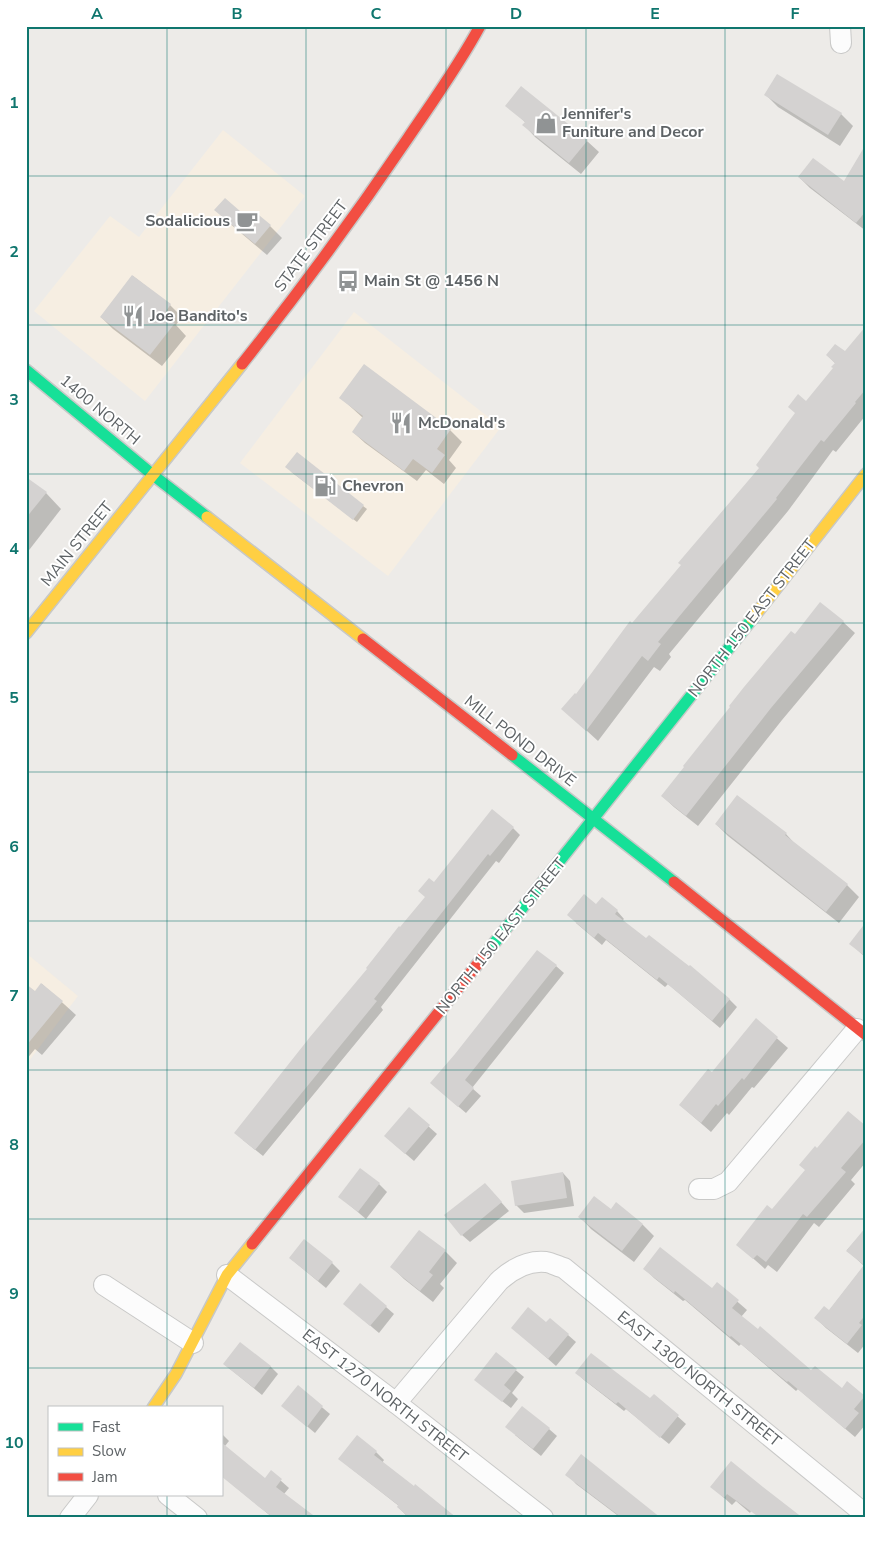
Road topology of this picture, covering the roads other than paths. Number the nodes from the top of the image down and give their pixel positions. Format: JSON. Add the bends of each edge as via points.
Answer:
{"nodes":[{"id":1,"x":480,"y":26,"type":"edge"},
{"id":2,"x":26,"y":370,"type":"edge"},
{"id":3,"x":866,"y":474,"type":"edge"},
{"id":4,"x":152,"y":475,"type":"junction"},
{"id":5,"x":26,"y":633,"type":"edge"},
{"id":6,"x":594,"y":820,"type":"junction"},
{"id":7,"x":861,"y":1032,"type":"edge"},
{"id":8,"x":699,"y":1189,"type":"dead end"},
{"id":9,"x":227,"y":1275,"type":"junction"},
{"id":10,"x":104,"y":1285,"type":"dead end"},
{"id":11,"x":193,"y":1343,"type":"junction"},
{"id":12,"x":396,"y":1403,"type":"junction"},
{"id":13,"x":154,"y":1406,"type":"edge"},
{"id":14,"x":87,"y":1496,"type":"edge"},
{"id":15,"x":169,"y":1496,"type":"edge"},
{"id":16,"x":866,"y":1515,"type":"edge"},
{"id":17,"x":70,"y":1518,"type":"edge"},
{"id":18,"x":196,"y":1518,"type":"edge"},
{"id":19,"x":543,"y":1518,"type":"edge"}],
"edges":[{"from":1,"to":4,"type":"main road","name":"STATE STREET","via":[[377,184],[270,329]]},
{"from":2,"to":4,"type":"main road","name":"1400 NORTH"},
{"from":3,"to":6,"type":"main road","name":"NORTH 150 EAST STREET"},
{"from":4,"to":5,"type":"main road","name":"MAIN STREET"},
{"from":4,"to":6,"type":"main road","name":"MILL POND DRIVE"},
{"from":6,"to":7,"type":"main road","name":"MILL POND DRIVE"},
{"from":6,"to":9,"type":"main road","name":"NORTH 150 EAST STREET"},
{"from":7,"to":8,"type":"street","via":[[728,1182],[714,1189]]},
{"from":9,"to":11,"type":"main road","name":"NORTH 150 EAST STREET"},
{"from":9,"to":12,"type":"street","name":"EAST 1270 NORTH STREET"},
{"from":10,"to":11,"type":"street"},
{"from":11,"to":13,"type":"main road","name":"NORTH 150 EAST STREET"},
{"from":12,"to":16,"type":"street","name":"EAST 1300 NORTH STREET","via":[[512,1269],[546,1262],[564,1268]]},
{"from":12,"to":19,"type":"street","name":"EAST 1270 NORTH STREET"},
{"from":14,"to":17,"type":"street"},
{"from":15,"to":18,"type":"street"}]}
